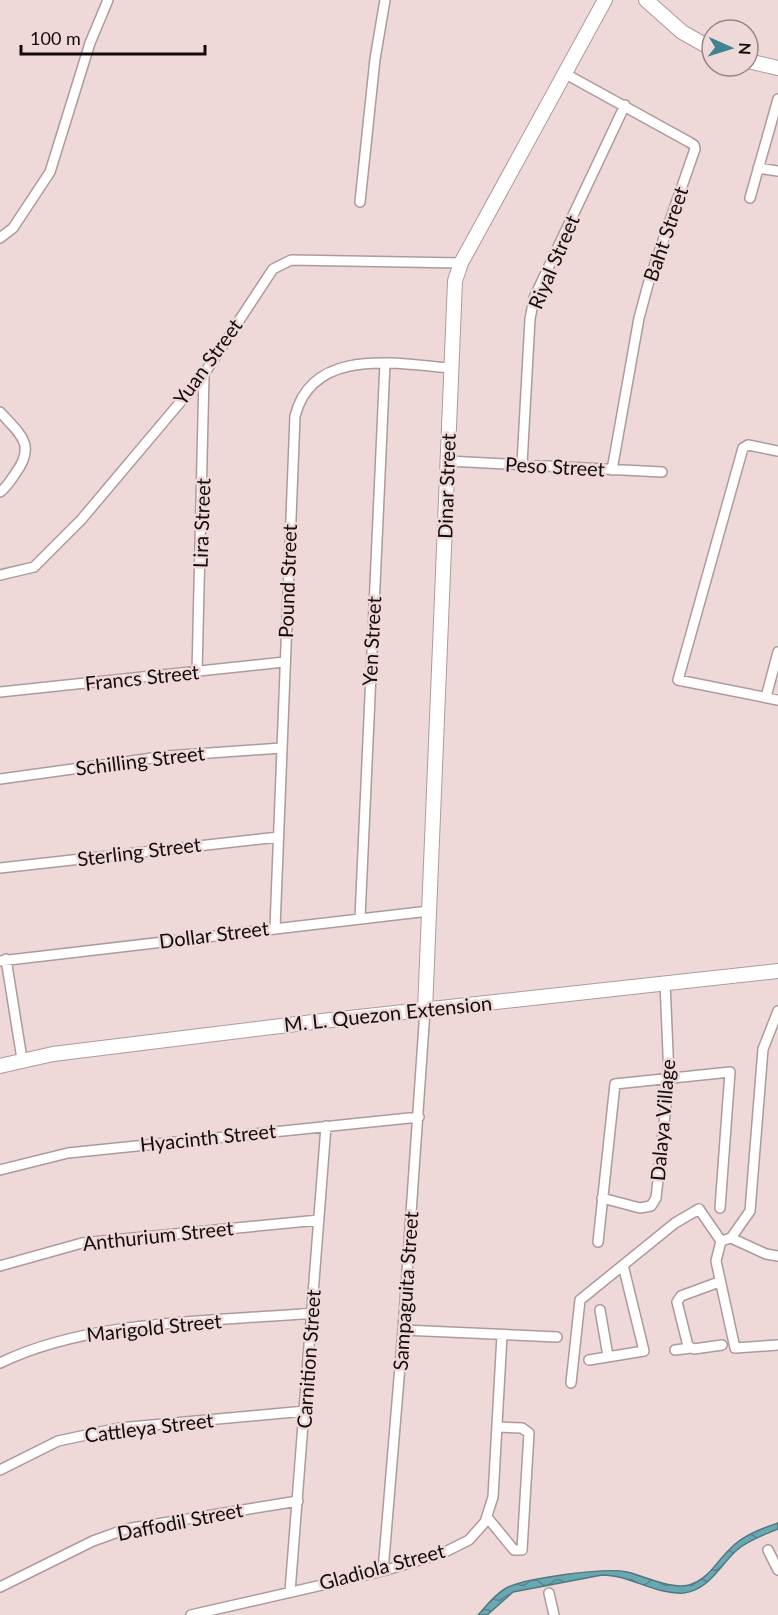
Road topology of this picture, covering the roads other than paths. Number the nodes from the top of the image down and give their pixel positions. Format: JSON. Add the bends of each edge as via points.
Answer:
{"nodes":[{"id":1,"x":108,"y":0,"type":"edge"},
{"id":2,"x":385,"y":0,"type":"edge"},
{"id":3,"x":605,"y":0,"type":"edge"},
{"id":4,"x":646,"y":0,"type":"edge"},
{"id":5,"x":700,"y":42,"type":"edge"},
{"id":6,"x":760,"y":64,"type":"edge"},
{"id":7,"x":778,"y":68,"type":"edge"},
{"id":8,"x":564,"y":73,"type":"junction"},
{"id":9,"x":778,"y":99,"type":"edge"},
{"id":10,"x":625,"y":105,"type":"junction"},
{"id":11,"x":776,"y":111,"type":"edge"},
{"id":12,"x":758,"y":168,"type":"junction"},
{"id":13,"x":778,"y":171,"type":"edge"},
{"id":14,"x":750,"y":198,"type":"dead end"},
{"id":15,"x":360,"y":202,"type":"dead end"},
{"id":16,"x":0,"y":238,"type":"edge"},
{"id":17,"x":461,"y":263,"type":"junction"},
{"id":18,"x":385,"y":363,"type":"junction"},
{"id":19,"x":452,"y":368,"type":"junction"},
{"id":20,"x":204,"y":374,"type":"junction"},
{"id":21,"x":0,"y":412,"type":"edge"},
{"id":22,"x":778,"y":451,"type":"edge"},
{"id":23,"x":448,"y":461,"type":"junction"},
{"id":24,"x":522,"y":464,"type":"junction"},
{"id":25,"x":612,"y":470,"type":"junction"},
{"id":26,"x":662,"y":472,"type":"dead end"},
{"id":27,"x":0,"y":492,"type":"edge"},
{"id":28,"x":0,"y":575,"type":"edge"},
{"id":29,"x":778,"y":652,"type":"edge"},
{"id":30,"x":284,"y":662,"type":"junction"},
{"id":31,"x":197,"y":673,"type":"junction"},
{"id":32,"x":0,"y":692,"type":"edge"},
{"id":33,"x":766,"y":697,"type":"junction"},
{"id":34,"x":778,"y":700,"type":"edge"},
{"id":35,"x":281,"y":748,"type":"junction"},
{"id":36,"x":0,"y":779,"type":"edge"},
{"id":37,"x":278,"y":837,"type":"junction"},
{"id":38,"x":0,"y":868,"type":"edge"},
{"id":39,"x":429,"y":911,"type":"junction"},
{"id":40,"x":360,"y":918,"type":"junction"},
{"id":41,"x":275,"y":928,"type":"junction"},
{"id":42,"x":3,"y":960,"type":"edge"},
{"id":43,"x":778,"y":971,"type":"edge"},
{"id":44,"x":665,"y":982,"type":"junction"},
{"id":45,"x":425,"y":1010,"type":"junction"},
{"id":46,"x":778,"y":1011,"type":"edge"},
{"id":47,"x":22,"y":1059,"type":"junction"},
{"id":48,"x":0,"y":1066,"type":"edge"},
{"id":49,"x":669,"y":1077,"type":"junction"},
{"id":50,"x":419,"y":1117,"type":"junction"},
{"id":51,"x":326,"y":1126,"type":"junction"},
{"id":52,"x":0,"y":1170,"type":"edge"},
{"id":53,"x":602,"y":1198,"type":"junction"},
{"id":54,"x":720,"y":1208,"type":"dead end"},
{"id":55,"x":319,"y":1220,"type":"junction"},
{"id":56,"x":726,"y":1239,"type":"junction"},
{"id":57,"x":598,"y":1242,"type":"dead end"},
{"id":58,"x":778,"y":1256,"type":"edge"},
{"id":59,"x":623,"y":1265,"type":"junction"},
{"id":60,"x":0,"y":1266,"type":"edge"},
{"id":61,"x":719,"y":1282,"type":"junction"},
{"id":62,"x":600,"y":1310,"type":"dead end"},
{"id":63,"x":312,"y":1313,"type":"junction"},
{"id":64,"x":403,"y":1330,"type":"junction"},
{"id":65,"x":502,"y":1335,"type":"junction"},
{"id":66,"x":557,"y":1337,"type":"dead end"},
{"id":67,"x":722,"y":1345,"type":"dead end"},
{"id":68,"x":778,"y":1345,"type":"edge"},
{"id":69,"x":691,"y":1348,"type":"junction"},
{"id":70,"x":675,"y":1350,"type":"dead end"},
{"id":71,"x":608,"y":1356,"type":"junction"},
{"id":72,"x":589,"y":1360,"type":"dead end"},
{"id":73,"x":0,"y":1363,"type":"edge"},
{"id":74,"x":571,"y":1383,"type":"dead end"},
{"id":75,"x":305,"y":1411,"type":"junction"},
{"id":76,"x":498,"y":1427,"type":"junction"},
{"id":77,"x":0,"y":1470,"type":"edge"},
{"id":78,"x":298,"y":1501,"type":"junction"},
{"id":79,"x":487,"y":1517,"type":"junction"},
{"id":80,"x":768,"y":1550,"type":"dead end"},
{"id":81,"x":778,"y":1570,"type":"edge"},
{"id":82,"x":383,"y":1571,"type":"junction"},
{"id":83,"x":0,"y":1587,"type":"edge"},
{"id":84,"x":290,"y":1592,"type":"junction"},
{"id":85,"x":549,"y":1593,"type":"dead end"},
{"id":86,"x":191,"y":1615,"type":"edge"},
{"id":87,"x":554,"y":1615,"type":"edge"}],
"edges":[{"from":1,"to":16,"type":"street","via":[[90,43],[50,172],[14,228]]},
{"from":2,"to":15,"type":"street"},
{"from":3,"to":8,"type":"street","name":"Dinar Street"},
{"from":4,"to":5,"type":"street","via":[[682,32]]},
{"from":6,"to":7,"type":"street"},
{"from":8,"to":10,"type":"street","name":"Baht Street"},
{"from":8,"to":17,"type":"street","name":"Dinar Street"},
{"from":9,"to":11,"type":"street"},
{"from":10,"to":24,"type":"street","name":"Riyal Street","via":[[534,298]]},
{"from":10,"to":25,"type":"street","name":"Baht Street","via":[[694,145],[694,153],[639,318]]},
{"from":11,"to":12,"type":"street"},
{"from":12,"to":13,"type":"street"},
{"from":12,"to":14,"type":"street"},
{"from":17,"to":19,"type":"street","name":"Dinar Street","via":[[453,295]]},
{"from":17,"to":20,"type":"street","name":"Yuan Street","via":[[291,260],[273,269]]},
{"from":18,"to":19,"type":"street","name":"Pound Street"},
{"from":18,"to":30,"type":"street","name":"Pound Street","via":[[350,364],[317,379],[299,399],[295,416]]},
{"from":18,"to":40,"type":"street","name":"Yen Street"},
{"from":19,"to":23,"type":"street","name":"Dinar Street"},
{"from":20,"to":28,"type":"street","name":"Yuan Street","via":[[81,520],[34,567]]},
{"from":20,"to":31,"type":"street","name":"Lira Street"},
{"from":21,"to":27,"type":"street","via":[[27,448],[24,463]]},
{"from":22,"to":33,"type":"street","via":[[748,445],[743,448],[678,680]]},
{"from":23,"to":24,"type":"street","name":"Peso Street"},
{"from":23,"to":39,"type":"street","name":"Dinar Street"},
{"from":24,"to":25,"type":"street","name":"Peso Street"},
{"from":25,"to":26,"type":"street","name":"Peso Street"},
{"from":29,"to":33,"type":"street"},
{"from":30,"to":31,"type":"street","name":"Francs Street"},
{"from":30,"to":35,"type":"street","name":"Pound Street"},
{"from":31,"to":32,"type":"street","name":"Francs Street"},
{"from":33,"to":34,"type":"street"},
{"from":35,"to":36,"type":"street","name":"Schilling Street","via":[[167,756]]},
{"from":35,"to":37,"type":"street","name":"Pound Street"},
{"from":37,"to":38,"type":"street","name":"Sterling Street"},
{"from":37,"to":41,"type":"street","name":"Pound Street"},
{"from":39,"to":40,"type":"street","name":"Dollar Street"},
{"from":39,"to":45,"type":"street","name":"Dinar Street"},
{"from":40,"to":41,"type":"street","name":"Dollar Street"},
{"from":41,"to":42,"type":"street","name":"Dollar Street"},
{"from":42,"to":47,"type":"street"},
{"from":43,"to":44,"type":"street","name":"M. L. Quezon Extension"},
{"from":44,"to":45,"type":"street","name":"M. L. Quezon Extension"},
{"from":44,"to":49,"type":"street","name":"Dalaya Village"},
{"from":45,"to":47,"type":"street","name":"M. L. Quezon Extension"},
{"from":45,"to":50,"type":"street","name":"Sampaguita Street"},
{"from":46,"to":56,"type":"street","via":[[763,1049],[750,1211]]},
{"from":47,"to":48,"type":"street","name":"M. L. Quezon Extension"},
{"from":49,"to":53,"type":"street","via":[[615,1084]]},
{"from":49,"to":53,"type":"street","name":"Dalaya Village","via":[[656,1198],[651,1206],[640,1208]]},
{"from":49,"to":54,"type":"street","via":[[730,1072]]},
{"from":50,"to":51,"type":"street","name":"Hyacinth Street"},
{"from":50,"to":64,"type":"street","name":"Sampaguita Street"},
{"from":51,"to":52,"type":"street","name":"Hyacinth Street","via":[[68,1153]]},
{"from":51,"to":55,"type":"street","name":"Carnition Street"},
{"from":53,"to":57,"type":"street"},
{"from":55,"to":60,"type":"street","name":"Anthurium Street","via":[[82,1243]]},
{"from":55,"to":63,"type":"street","name":"Carnition Street"},
{"from":56,"to":58,"type":"street"},
{"from":56,"to":59,"type":"street","via":[[699,1209]]},
{"from":56,"to":61,"type":"street","via":[[716,1262]]},
{"from":59,"to":71,"type":"street","via":[[644,1350]]},
{"from":59,"to":74,"type":"street","via":[[579,1300]]},
{"from":61,"to":68,"type":"street","via":[[735,1348]]},
{"from":61,"to":69,"type":"street","via":[[678,1299]]},
{"from":62,"to":71,"type":"street"},
{"from":63,"to":73,"type":"street","name":"Marigold Street","via":[[95,1331],[22,1352]]},
{"from":63,"to":75,"type":"street","name":"Carnition Street"},
{"from":64,"to":65,"type":"street"},
{"from":64,"to":82,"type":"street","name":"Sampaguita Street"},
{"from":65,"to":66,"type":"street"},
{"from":65,"to":76,"type":"street","name":"Gladiola Street"},
{"from":67,"to":69,"type":"street"},
{"from":69,"to":70,"type":"street"},
{"from":71,"to":72,"type":"street"},
{"from":75,"to":77,"type":"street","name":"Cattleya Street","via":[[119,1428],[58,1441]]},
{"from":75,"to":78,"type":"street","name":"Carnition Street"},
{"from":76,"to":79,"type":"street","name":"Gladiola Street","via":[[494,1497]]},
{"from":76,"to":79,"type":"street","via":[[522,1428],[529,1433],[522,1550],[514,1550]]},
{"from":78,"to":83,"type":"street","name":"Daffodil Street","via":[[126,1529]]},
{"from":78,"to":84,"type":"street","name":"Carnition Street"},
{"from":79,"to":82,"type":"street","name":"Gladiola Street","via":[[469,1540],[443,1553]]},
{"from":80,"to":81,"type":"street"},
{"from":82,"to":84,"type":"street","name":"Gladiola Street"},
{"from":84,"to":86,"type":"street","name":"Gladiola Street"},
{"from":85,"to":87,"type":"street"}]}
